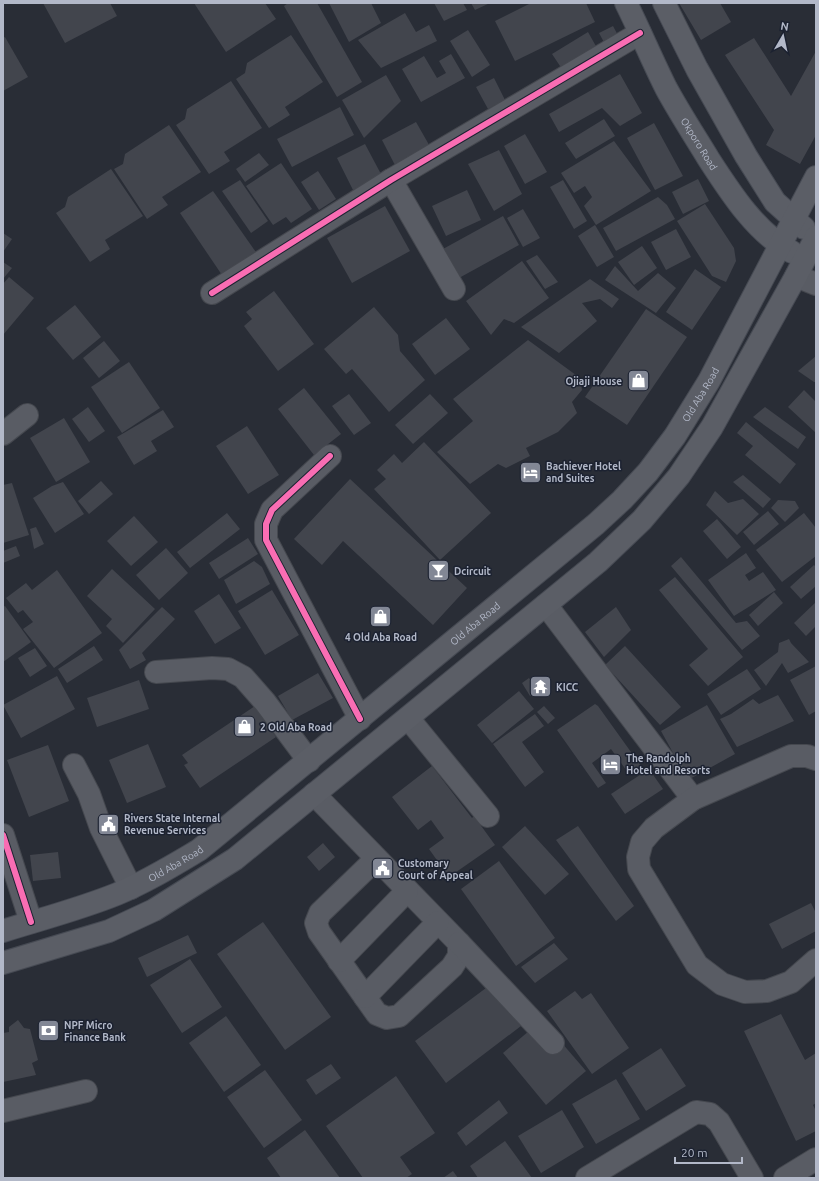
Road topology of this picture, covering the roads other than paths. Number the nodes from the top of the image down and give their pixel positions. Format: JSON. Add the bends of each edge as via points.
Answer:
{"nodes":[{"id":1,"x":626,"y":3,"type":"edge"},
{"id":2,"x":664,"y":3,"type":"edge"},
{"id":3,"x":640,"y":33,"type":"junction"},
{"id":4,"x":816,"y":176,"type":"edge"},
{"id":5,"x":391,"y":180,"type":"junction"},
{"id":6,"x":794,"y":219,"type":"junction"},
{"id":7,"x":816,"y":238,"type":"edge"},
{"id":8,"x":780,"y":246,"type":"junction"},
{"id":9,"x":801,"y":268,"type":"junction"},
{"id":10,"x":816,"y":284,"type":"edge"},
{"id":11,"x":454,"y":289,"type":"dead end"},
{"id":12,"x":212,"y":293,"type":"dead end"},
{"id":13,"x":27,"y":415,"type":"dead end"},
{"id":14,"x":3,"y":434,"type":"edge"},
{"id":15,"x":330,"y":456,"type":"dead end"},
{"id":16,"x":546,"y":605,"type":"junction"},
{"id":17,"x":156,"y":672,"type":"dead end"},
{"id":18,"x":408,"y":718,"type":"junction"},
{"id":19,"x":360,"y":719,"type":"junction"},
{"id":20,"x":816,"y":759,"type":"edge"},
{"id":21,"x":309,"y":761,"type":"junction"},
{"id":22,"x":74,"y":765,"type":"dead end"},
{"id":23,"x":314,"y":794,"type":"junction"},
{"id":24,"x":693,"y":799,"type":"junction"},
{"id":25,"x":488,"y":816,"type":"dead end"},
{"id":26,"x":3,"y":835,"type":"edge"},
{"id":27,"x":376,"y":859,"type":"junction"},
{"id":28,"x":130,"y":888,"type":"junction"},
{"id":29,"x":407,"y":891,"type":"junction"},
{"id":30,"x":31,"y":922,"type":"junction"},
{"id":31,"x":438,"y":922,"type":"junction"},
{"id":32,"x":3,"y":931,"type":"edge"},
{"id":33,"x":459,"y":943,"type":"junction"},
{"id":34,"x":816,"y":960,"type":"edge"},
{"id":35,"x":339,"y":961,"type":"junction"},
{"id":36,"x":3,"y":964,"type":"edge"},
{"id":37,"x":365,"y":997,"type":"junction"},
{"id":38,"x":553,"y":1043,"type":"dead end"},
{"id":39,"x":86,"y":1091,"type":"dead end"},
{"id":40,"x":3,"y":1111,"type":"edge"},
{"id":41,"x":816,"y":1160,"type":"edge"},
{"id":42,"x":587,"y":1178,"type":"edge"},
{"id":43,"x":752,"y":1178,"type":"edge"},
{"id":44,"x":785,"y":1178,"type":"edge"}],
"edges":[{"from":1,"to":3,"type":"main road","name":"Okporo Road"},
{"from":2,"to":6,"type":"main road","via":[[697,69],[746,156],[775,202]]},
{"from":3,"to":5,"type":"street"},
{"from":3,"to":8,"type":"main road","name":"Okporo Road","via":[[667,89],[725,184],[760,228]]},
{"from":4,"to":6,"type":"main road","name":"Old Aba Road"},
{"from":5,"to":11,"type":"street"},
{"from":5,"to":12,"type":"street"},
{"from":6,"to":7,"type":"main road"},
{"from":6,"to":8,"type":"main road","name":"Old Aba Road"},
{"from":7,"to":9,"type":"main road"},
{"from":8,"to":9,"type":"main road","name":"Okporo Road"},
{"from":8,"to":19,"type":"main road","name":"Old Aba Road","via":[[709,381],[675,436],[648,472],[596,524]]},
{"from":9,"to":10,"type":"street"},
{"from":9,"to":16,"type":"main road","via":[[712,427],[679,476],[642,520],[598,562]]},
{"from":13,"to":14,"type":"street"},
{"from":15,"to":19,"type":"street","via":[[272,510],[266,524],[266,540]]},
{"from":16,"to":18,"type":"main road"},
{"from":16,"to":24,"type":"street"},
{"from":17,"to":21,"type":"street","via":[[212,668],[228,669],[243,677]]},
{"from":18,"to":23,"type":"main road"},
{"from":18,"to":25,"type":"street"},
{"from":19,"to":21,"type":"main road","name":"Old Aba Road"},
{"from":20,"to":24,"type":"street","via":[[791,756]]},
{"from":21,"to":28,"type":"main road","name":"Old Aba Road","via":[[199,850]]},
{"from":22,"to":28,"type":"street"},
{"from":23,"to":27,"type":"street"},
{"from":23,"to":36,"type":"main road","via":[[235,859],[154,910],[109,930]]},
{"from":24,"to":34,"type":"street","via":[[654,828],[642,842],[638,857],[639,869],[697,965],[722,984],[745,992],[767,991],[791,982]]},
{"from":26,"to":30,"type":"street"},
{"from":27,"to":29,"type":"street"},
{"from":27,"to":35,"type":"street","via":[[320,913],[316,922],[319,932]]},
{"from":28,"to":30,"type":"main road","name":"Old Aba Road","via":[[70,912]]},
{"from":29,"to":31,"type":"street"},
{"from":29,"to":35,"type":"street"},
{"from":30,"to":32,"type":"main road","name":"Old Aba Road"},
{"from":31,"to":33,"type":"street"},
{"from":31,"to":37,"type":"street"},
{"from":33,"to":37,"type":"street","via":[[459,956],[452,967],[399,1016],[387,1018],[377,1014]]},
{"from":33,"to":38,"type":"street"},
{"from":35,"to":37,"type":"street"},
{"from":39,"to":40,"type":"street"},
{"from":41,"to":44,"type":"street"},
{"from":42,"to":43,"type":"street","via":[[696,1112],[710,1114],[719,1122]]}]}
